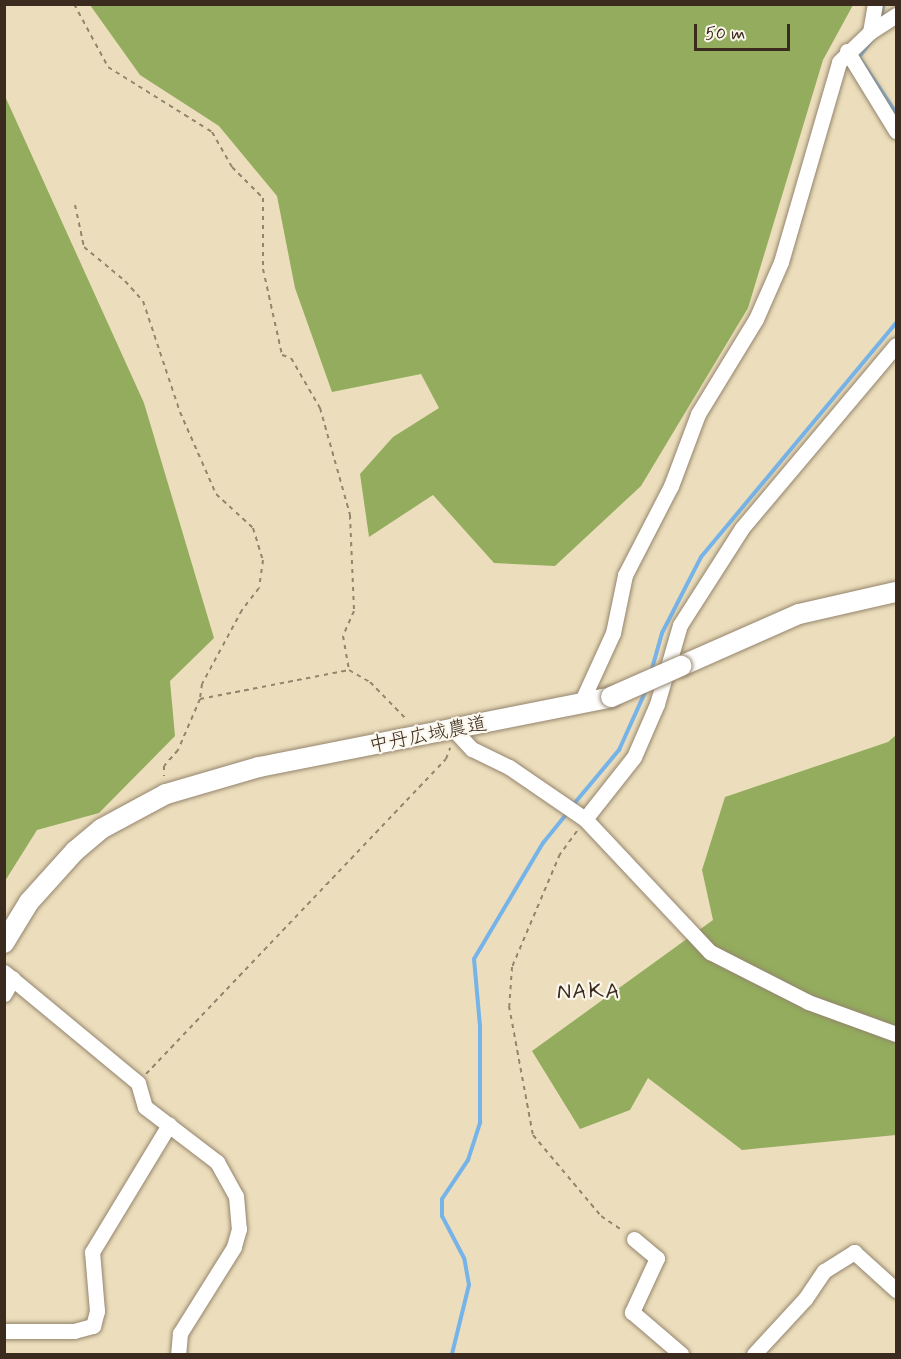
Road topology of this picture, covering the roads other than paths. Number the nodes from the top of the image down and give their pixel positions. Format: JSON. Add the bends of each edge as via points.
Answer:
{"nodes":[{"id":1,"x":875,"y":4,"type":"edge"},
{"id":2,"x":897,"y":15,"type":"edge"},
{"id":3,"x":870,"y":32,"type":"junction"},
{"id":4,"x":847,"y":51,"type":"junction"},
{"id":5,"x":897,"y":131,"type":"edge"},
{"id":6,"x":897,"y":345,"type":"edge"},
{"id":7,"x":897,"y":592,"type":"edge"},
{"id":8,"x":580,"y":705,"type":"junction"},
{"id":9,"x":455,"y":730,"type":"junction"},
{"id":10,"x":585,"y":819,"type":"junction"},
{"id":11,"x":4,"y":943,"type":"edge"},
{"id":12,"x":9,"y":975,"type":"edge"},
{"id":13,"x":4,"y":994,"type":"edge"},
{"id":14,"x":897,"y":1034,"type":"edge"},
{"id":15,"x":169,"y":1125,"type":"junction"},
{"id":16,"x":634,"y":1239,"type":"road end"},
{"id":17,"x":897,"y":1290,"type":"edge"},
{"id":18,"x":4,"y":1331,"type":"edge"},
{"id":19,"x":178,"y":1354,"type":"edge"},
{"id":20,"x":681,"y":1354,"type":"edge"},
{"id":21,"x":754,"y":1354,"type":"edge"}],
"edges":[{"from":1,"to":3,"type":"street"},
{"from":2,"to":3,"type":"street"},
{"from":3,"to":4,"type":"street"},
{"from":4,"to":5,"type":"street"},
{"from":4,"to":8,"type":"street","via":[[839,62],[781,262],[756,319],[698,414],[671,486],[625,575],[613,633]]},
{"from":6,"to":10,"type":"street","via":[[742,528],[680,625],[657,704],[634,757]]},
{"from":7,"to":8,"type":"street","name":"中丹広域農道","bridge":true,"via":[[800,614],[611,697]]},
{"from":8,"to":9,"type":"street","name":"中丹広域農道"},
{"from":9,"to":10,"type":"street","via":[[472,749],[509,767]]},
{"from":9,"to":11,"type":"street","name":"中丹広域農道","via":[[259,767],[166,794],[102,829],[75,851],[29,902]]},
{"from":10,"to":14,"type":"street","via":[[710,952],[808,1002]]},
{"from":12,"to":13,"type":"street"},
{"from":12,"to":15,"type":"street","via":[[138,1083],[145,1107]]},
{"from":15,"to":18,"type":"street","via":[[92,1252],[97,1311],[93,1326],[74,1331]]},
{"from":15,"to":19,"type":"street","via":[[217,1162],[236,1196],[239,1229],[234,1247],[180,1333]]},
{"from":16,"to":20,"type":"street","via":[[657,1258],[632,1312]]},
{"from":17,"to":21,"type":"street","via":[[854,1252],[824,1271],[805,1299]]}]}
